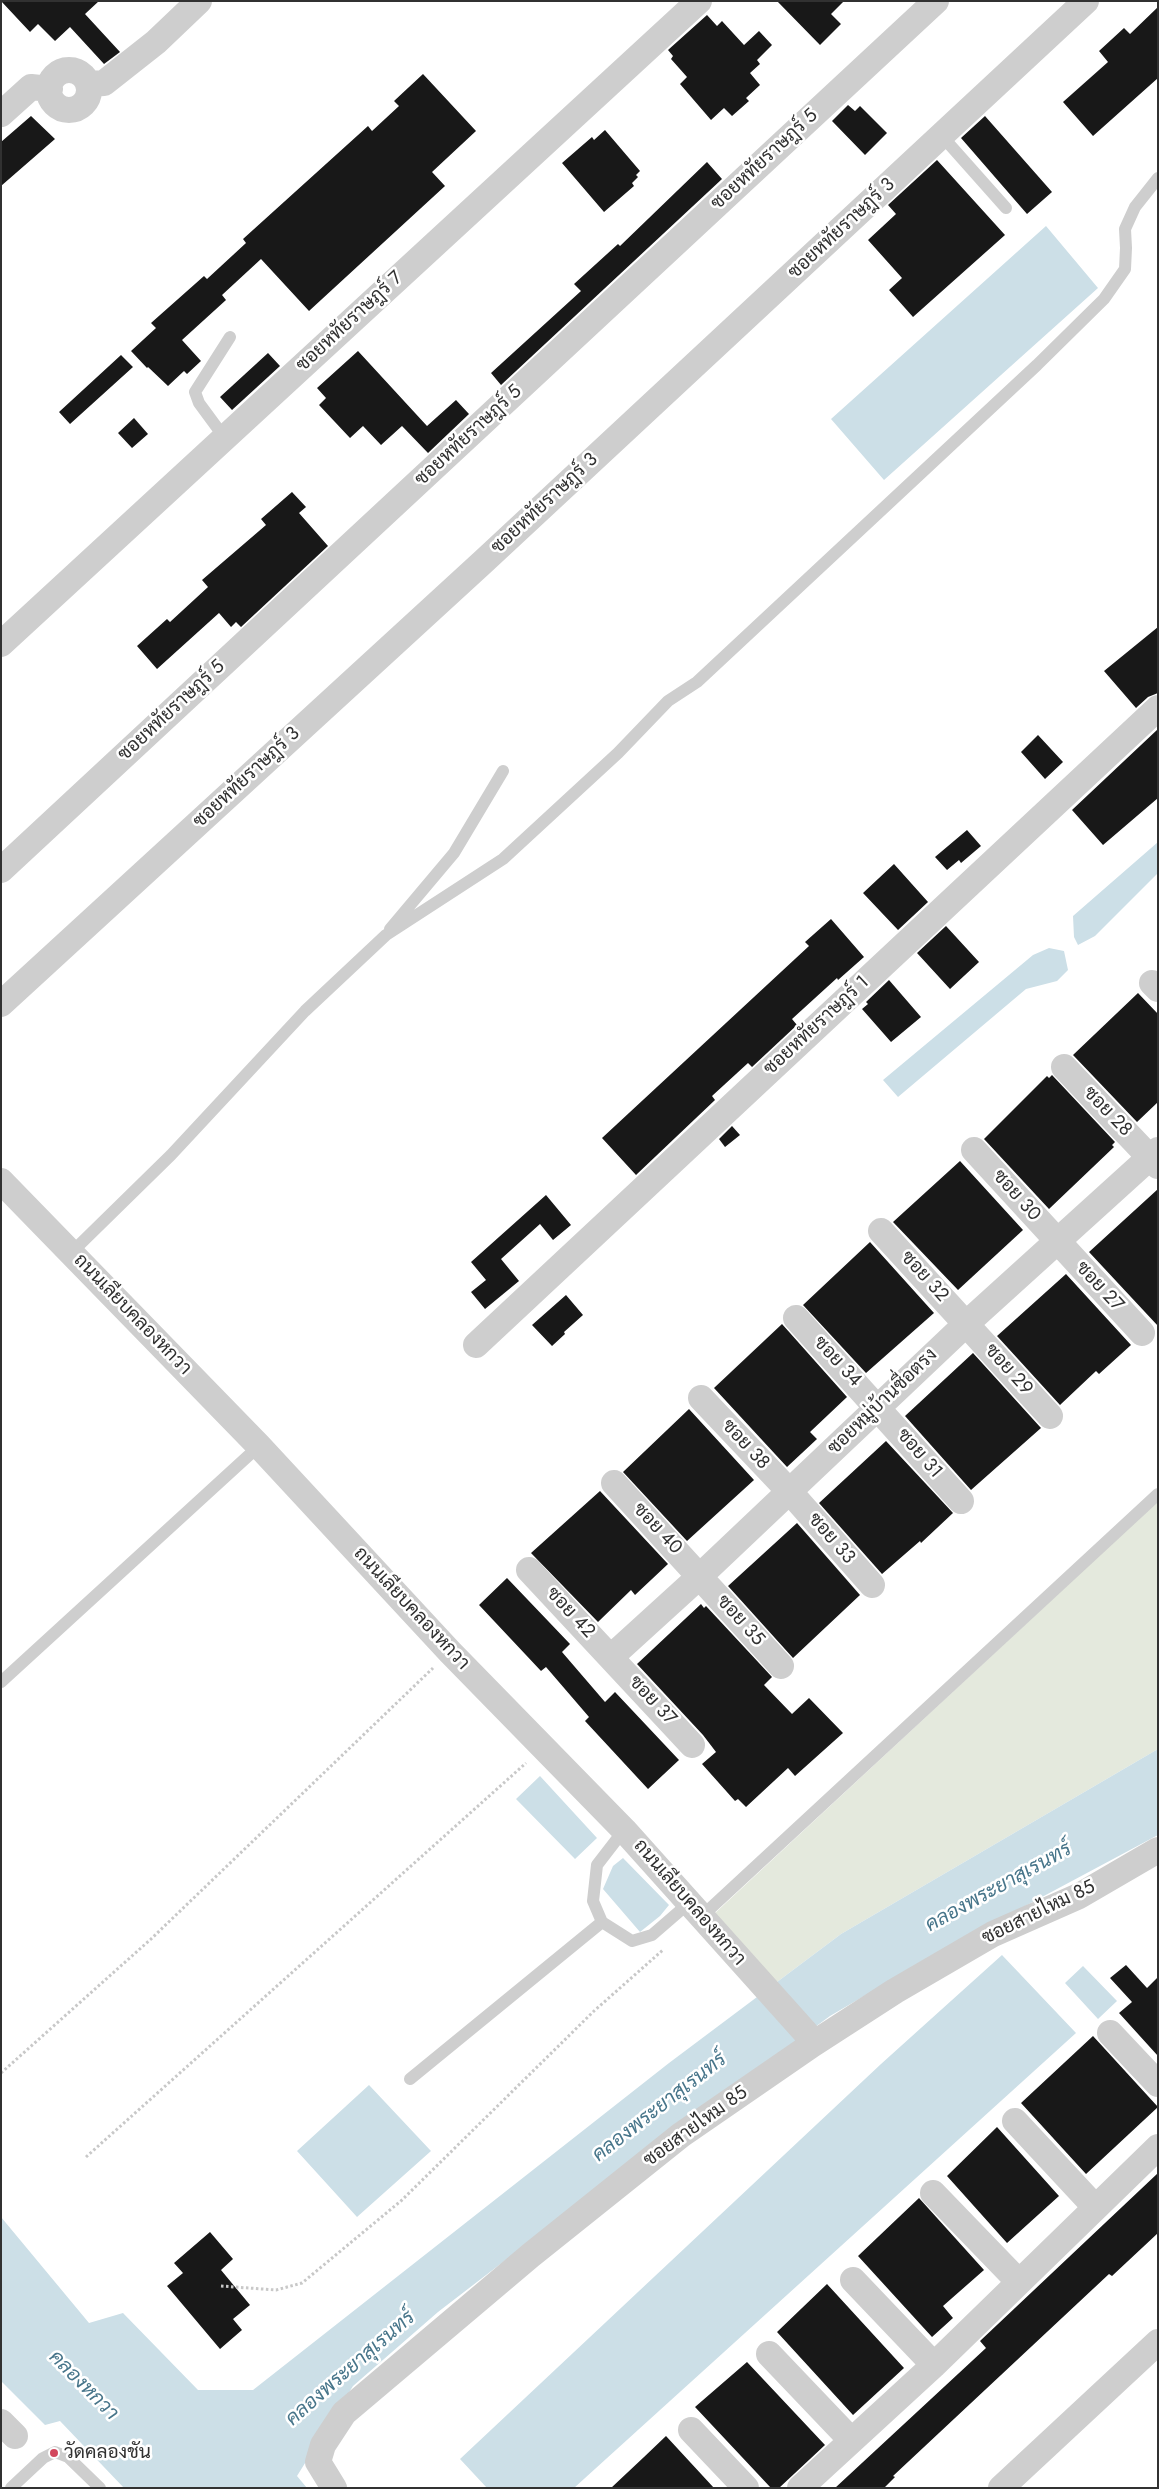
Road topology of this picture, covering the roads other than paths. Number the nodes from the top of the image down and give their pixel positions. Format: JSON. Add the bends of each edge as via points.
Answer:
{"nodes":[{"id":1,"x":199,"y":1,"type":"edge"},
{"id":2,"x":699,"y":1,"type":"edge"},
{"id":3,"x":936,"y":1,"type":"edge"},
{"id":4,"x":1086,"y":1,"type":"edge"},
{"id":5,"x":1,"y":114,"type":"edge"},
{"id":6,"x":942,"y":136,"type":"junction"},
{"id":7,"x":1158,"y":178,"type":"edge"},
{"id":8,"x":1006,"y":208,"type":"dead end"},
{"id":9,"x":230,"y":337,"type":"dead end"},
{"id":10,"x":224,"y":438,"type":"junction"},
{"id":11,"x":1,"y":644,"type":"edge"},
{"id":12,"x":1158,"y":708,"type":"edge"},
{"id":13,"x":503,"y":771,"type":"dead end"},
{"id":14,"x":1,"y":870,"type":"edge"},
{"id":15,"x":386,"y":934,"type":"junction"},
{"id":16,"x":1,"y":1004,"type":"edge"},
{"id":17,"x":1064,"y":1067,"type":"dead end"},
{"id":18,"x":974,"y":1150,"type":"dead end"},
{"id":19,"x":1155,"y":1158,"type":"edge"},
{"id":20,"x":1,"y":1181,"type":"edge"},
{"id":21,"x":881,"y":1231,"type":"dead end"},
{"id":22,"x":1057,"y":1242,"type":"junction"},
{"id":23,"x":72,"y":1253,"type":"junction"},
{"id":24,"x":796,"y":1318,"type":"dead end"},
{"id":25,"x":966,"y":1324,"type":"junction"},
{"id":26,"x":1142,"y":1333,"type":"dead end"},
{"id":27,"x":476,"y":1345,"type":"dead end"},
{"id":28,"x":701,"y":1398,"type":"dead end"},
{"id":29,"x":878,"y":1407,"type":"junction"},
{"id":30,"x":1050,"y":1416,"type":"dead end"},
{"id":31,"x":259,"y":1446,"type":"junction"},
{"id":32,"x":614,"y":1483,"type":"dead end"},
{"id":33,"x":790,"y":1492,"type":"junction"},
{"id":34,"x":1158,"y":1494,"type":"edge"},
{"id":35,"x":961,"y":1501,"type":"dead end"},
{"id":36,"x":529,"y":1570,"type":"dead end"},
{"id":37,"x":700,"y":1576,"type":"junction"},
{"id":38,"x":872,"y":1585,"type":"dead end"},
{"id":39,"x":611,"y":1657,"type":"junction"},
{"id":40,"x":781,"y":1666,"type":"dead end"},
{"id":41,"x":1,"y":1682,"type":"edge"},
{"id":42,"x":692,"y":1745,"type":"dead end"},
{"id":43,"x":624,"y":1830,"type":"junction"},
{"id":44,"x":1158,"y":1850,"type":"edge"},
{"id":45,"x":695,"y":1910,"type":"junction"},
{"id":46,"x":602,"y":1922,"type":"junction"},
{"id":47,"x":1110,"y":2034,"type":"dead end"},
{"id":48,"x":809,"y":2039,"type":"junction"},
{"id":49,"x":410,"y":2079,"type":"dead end"},
{"id":50,"x":1158,"y":2084,"type":"edge"},
{"id":51,"x":1015,"y":2120,"type":"dead end"},
{"id":52,"x":1158,"y":2147,"type":"edge"},
{"id":53,"x":934,"y":2193,"type":"dead end"},
{"id":54,"x":1095,"y":2207,"type":"junction"},
{"id":55,"x":853,"y":2280,"type":"dead end"},
{"id":56,"x":1018,"y":2282,"type":"junction"},
{"id":57,"x":1158,"y":2342,"type":"edge"},
{"id":58,"x":769,"y":2354,"type":"dead end"},
{"id":59,"x":934,"y":2365,"type":"junction"},
{"id":60,"x":691,"y":2430,"type":"dead end"},
{"id":61,"x":851,"y":2440,"type":"junction"},
{"id":62,"x":96,"y":2486,"type":"edge"},
{"id":63,"x":11,"y":2488,"type":"edge"},
{"id":64,"x":334,"y":2488,"type":"edge"},
{"id":65,"x":746,"y":2488,"type":"edge"},
{"id":66,"x":800,"y":2488,"type":"edge"},
{"id":67,"x":1001,"y":2488,"type":"edge"}],
"edges":[{"from":1,"to":5,"type":"street","via":[[156,42],[104,83],[88,84],[80,73],[66,71],[54,77],[50,89],[31,87]]},
{"from":2,"to":10,"type":"street","name":"ซอยหทัยราษฎร์ 7"},
{"from":3,"to":14,"type":"street","name":"ซอยหทัยราษฎร์ 5"},
{"from":4,"to":6,"type":"street","name":"ซอยหทัยราษฎร์ 3"},
{"from":6,"to":8,"type":"lane"},
{"from":6,"to":16,"type":"street","name":"ซอยหทัยราษฎร์ 3"},
{"from":7,"to":15,"type":"lane","via":[[1135,207],[1124,229],[1124,269],[1104,299],[1037,365],[697,682],[668,701],[618,753],[503,860]]},
{"from":9,"to":10,"type":"lane","via":[[195,392]]},
{"from":10,"to":11,"type":"street","name":"ซอยหทัยราษฎร์ 7"},
{"from":12,"to":27,"type":"street","name":"ซอยหทัยราษฎร์ 1"},
{"from":13,"to":15,"type":"lane","via":[[454,853]]},
{"from":15,"to":23,"type":"lane","via":[[305,1011],[170,1155]]},
{"from":17,"to":19,"type":"street","name":"ซอย 28"},
{"from":18,"to":22,"type":"street","name":"ซอย 30"},
{"from":19,"to":22,"type":"street","name":"ซอยหมู่บ้านซื่อตรง"},
{"from":20,"to":23,"type":"street","name":"ถนนเลียบคลองหกวา"},
{"from":21,"to":25,"type":"street","name":"ซอย 32"},
{"from":22,"to":25,"type":"street","name":"ซอยหมู่บ้านซื่อตรง"},
{"from":22,"to":26,"type":"street","name":"ซอย 27"},
{"from":23,"to":31,"type":"street","name":"ถนนเลียบคลองหกวา"},
{"from":24,"to":29,"type":"street","name":"ซอย 34"},
{"from":25,"to":29,"type":"street","name":"ซอยหมู่บ้านซื่อตรง"},
{"from":25,"to":30,"type":"street","name":"ซอย 29"},
{"from":28,"to":33,"type":"street","name":"ซอย 38"},
{"from":29,"to":33,"type":"street","name":"ซอยหมู่บ้านซื่อตรง"},
{"from":29,"to":35,"type":"street","name":"ซอย 31"},
{"from":31,"to":41,"type":"lane"},
{"from":31,"to":43,"type":"street","name":"ถนนเลียบคลองหกวา","via":[[450,1652]]},
{"from":32,"to":37,"type":"street","name":"ซอย 40"},
{"from":33,"to":37,"type":"street","name":"ซอยหมู่บ้านซื่อตรง"},
{"from":33,"to":38,"type":"street","name":"ซอย 33"},
{"from":34,"to":45,"type":"lane"},
{"from":36,"to":39,"type":"street","name":"ซอย 42"},
{"from":37,"to":39,"type":"street","name":"ซอยหมู่บ้านซื่อตรง"},
{"from":37,"to":40,"type":"street","name":"ซอย 35"},
{"from":39,"to":42,"type":"street","name":"ซอย 37"},
{"from":43,"to":45,"type":"street","name":"ถนนเลียบคลองหกวา"},
{"from":43,"to":46,"type":"lane","via":[[597,1865],[593,1901]]},
{"from":44,"to":48,"type":"street","name":"ซอยสายไหม 85","via":[[1079,1896],[993,1934]]},
{"from":45,"to":46,"type":"lane","via":[[652,1935],[632,1940]]},
{"from":45,"to":48,"type":"street","name":"ถนนเลียบคลองหกวา"},
{"from":46,"to":49,"type":"lane"},
{"from":47,"to":50,"type":"street"},
{"from":48,"to":64,"type":"street","name":"ซอยสายไหม 85","via":[[681,2135],[531,2255],[344,2413],[323,2446],[318,2462]]},
{"from":51,"to":54,"type":"street"},
{"from":52,"to":54,"type":"street"},
{"from":53,"to":56,"type":"street"},
{"from":54,"to":56,"type":"street"},
{"from":55,"to":59,"type":"street"},
{"from":56,"to":59,"type":"street"},
{"from":57,"to":67,"type":"street"},
{"from":58,"to":61,"type":"street"},
{"from":59,"to":61,"type":"street"},
{"from":60,"to":65,"type":"street"},
{"from":61,"to":66,"type":"street"},
{"from":62,"to":63,"type":"lane","via":[[68,2457],[55,2452],[42,2458]]}]}
